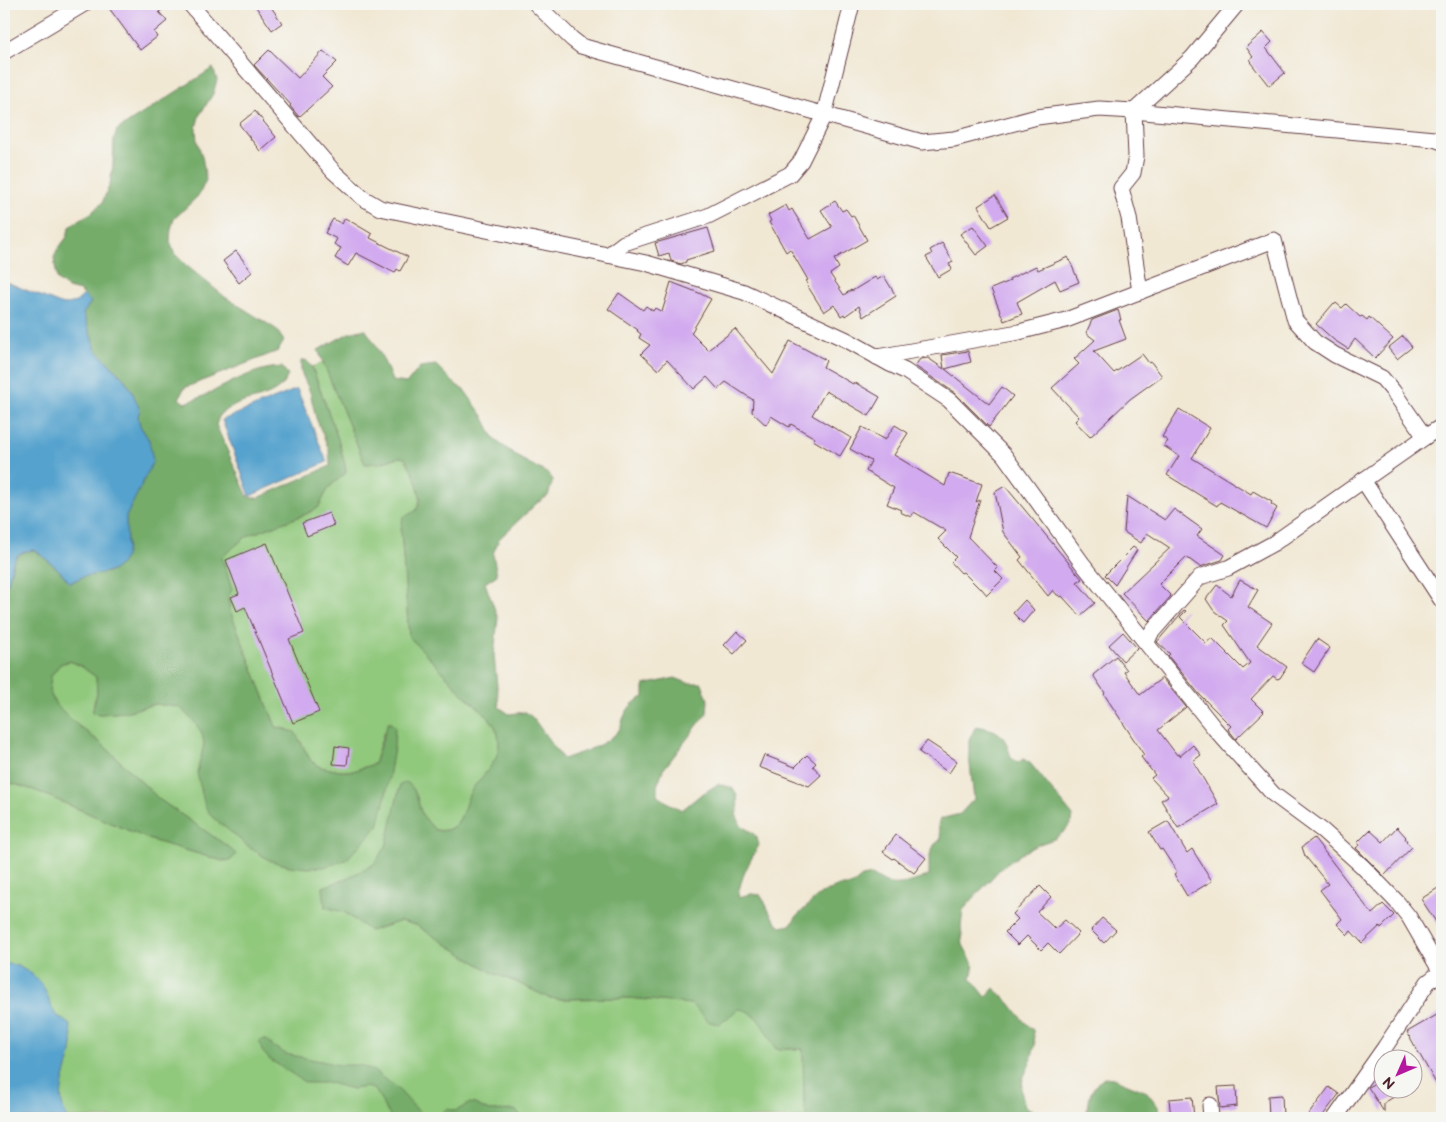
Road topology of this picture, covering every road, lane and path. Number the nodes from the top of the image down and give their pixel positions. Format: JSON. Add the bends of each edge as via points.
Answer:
{"nodes":[{"id":1,"x":84,"y":4,"type":"edge"},
{"id":2,"x":536,"y":4,"type":"edge"},
{"id":3,"x":852,"y":4,"type":"edge"},
{"id":4,"x":1237,"y":4,"type":"edge"},
{"id":5,"x":195,"y":5,"type":"edge"},
{"id":6,"x":4,"y":52,"type":"edge"},
{"id":7,"x":1134,"y":111,"type":"junction"},
{"id":8,"x":824,"y":114,"type":"junction"},
{"id":9,"x":1442,"y":142,"type":"edge"},
{"id":10,"x":608,"y":255,"type":"junction"},
{"id":11,"x":1140,"y":292,"type":"junction"},
{"id":12,"x":877,"y":357,"type":"junction"},
{"id":13,"x":1442,"y":426,"type":"edge"},
{"id":14,"x":1425,"y":437,"type":"junction"},
{"id":15,"x":1363,"y":480,"type":"junction"},
{"id":16,"x":1442,"y":601,"type":"edge"},
{"id":17,"x":1147,"y":642,"type":"junction"},
{"id":18,"x":1442,"y":973,"type":"edge"},
{"id":19,"x":1335,"y":1118,"type":"edge"}],
"edges":[{"from":1,"to":6,"type":"street"},
{"from":2,"to":8,"type":"street","via":[[581,46]]},
{"from":3,"to":8,"type":"street"},
{"from":4,"to":7,"type":"street","via":[[1192,58]]},
{"from":5,"to":10,"type":"street","via":[[334,172],[363,198],[380,208]]},
{"from":7,"to":8,"type":"street","via":[[1099,109],[1037,117],[954,139],[922,142]]},
{"from":7,"to":9,"type":"street"},
{"from":7,"to":11,"type":"street","via":[[1136,156],[1133,173],[1121,188]]},
{"from":8,"to":10,"type":"street","via":[[801,161],[790,174],[708,216],[624,243]]},
{"from":10,"to":12,"type":"street","via":[[744,292]]},
{"from":11,"to":12,"type":"street","via":[[1066,320],[1019,332]]},
{"from":11,"to":14,"type":"street","via":[[1274,240],[1295,320],[1315,342],[1334,356],[1382,378]]},
{"from":12,"to":17,"type":"street","via":[[905,370],[949,400],[1004,455],[1082,563]]},
{"from":13,"to":14,"type":"street"},
{"from":14,"to":15,"type":"street"},
{"from":15,"to":16,"type":"street"},
{"from":15,"to":17,"type":"street","via":[[1274,542],[1228,568],[1200,577],[1151,633]]},
{"from":17,"to":18,"type":"street","via":[[1273,794],[1323,831],[1384,888],[1409,917]]},
{"from":18,"to":19,"type":"street","via":[[1428,982]]}]}
